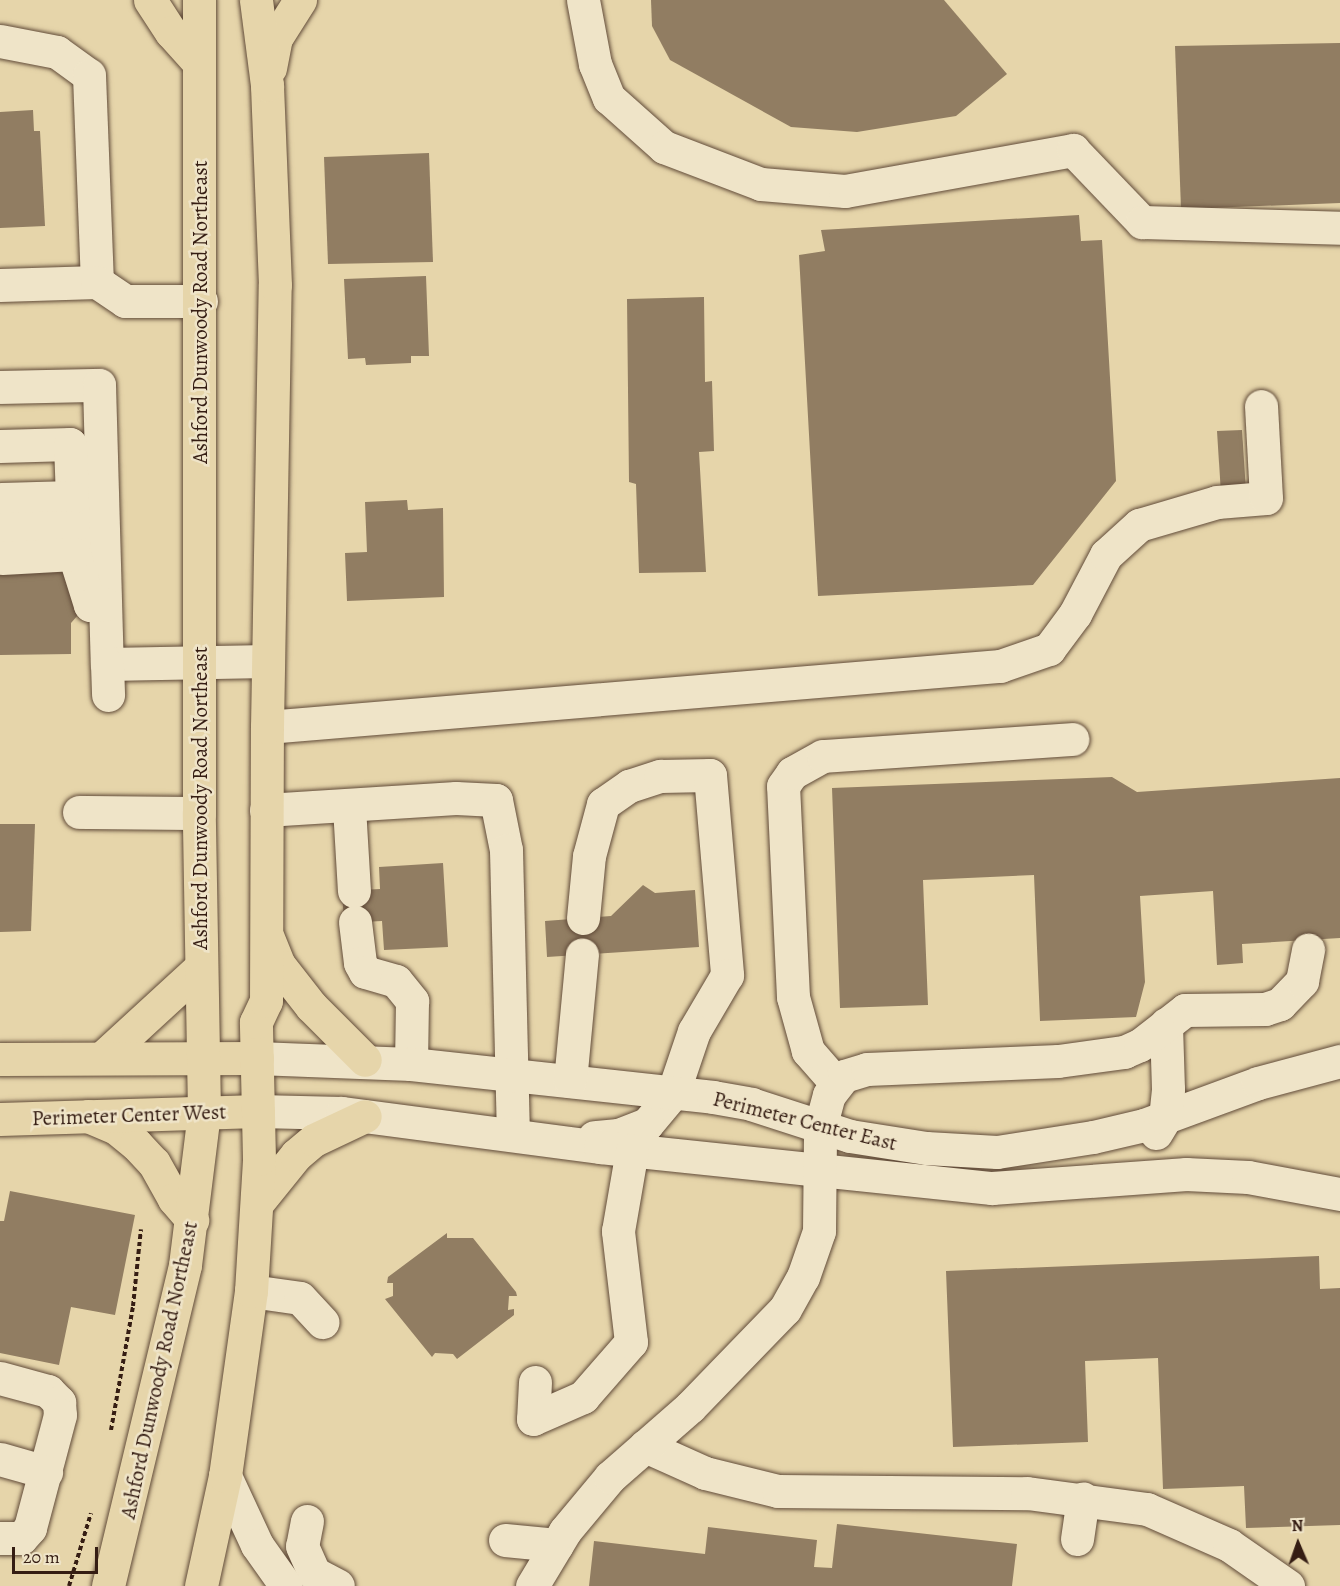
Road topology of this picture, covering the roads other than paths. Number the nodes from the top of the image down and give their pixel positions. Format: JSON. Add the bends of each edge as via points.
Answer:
{"nodes":[{"id":1,"x":150,"y":0,"type":"edge"},
{"id":2,"x":199,"y":0,"type":"edge"},
{"id":3,"x":256,"y":0,"type":"edge"},
{"id":4,"x":300,"y":0,"type":"edge"},
{"id":5,"x":583,"y":0,"type":"edge"},
{"id":6,"x":0,"y":41,"type":"edge"},
{"id":7,"x":198,"y":62,"type":"junction"},
{"id":8,"x":267,"y":85,"type":"junction"},
{"id":9,"x":1340,"y":228,"type":"edge"},
{"id":10,"x":98,"y":282,"type":"junction"},
{"id":11,"x":0,"y":285,"type":"edge"},
{"id":12,"x":201,"y":301,"type":"junction"},
{"id":13,"x":0,"y":387,"type":"edge"},
{"id":14,"x":1261,"y":406,"type":"dead end"},
{"id":15,"x":0,"y":446,"type":"edge"},
{"id":16,"x":72,"y":502,"type":"junction"},
{"id":17,"x":2,"y":513,"type":"edge"},
{"id":18,"x":105,"y":604,"type":"junction"},
{"id":19,"x":268,"y":661,"type":"junction"},
{"id":20,"x":200,"y":662,"type":"junction"},
{"id":21,"x":267,"y":727,"type":"junction"},
{"id":22,"x":1072,"y":739,"type":"dead end"},
{"id":23,"x":349,"y":807,"type":"junction"},
{"id":24,"x":266,"y":810,"type":"junction"},
{"id":25,"x":79,"y":812,"type":"dead end"},
{"id":26,"x":199,"y":813,"type":"junction"},
{"id":27,"x":583,"y":918,"type":"dead end"},
{"id":28,"x":266,"y":931,"type":"junction"},
{"id":29,"x":1308,"y":950,"type":"dead end"},
{"id":30,"x":582,"y":955,"type":"dead end"},
{"id":31,"x":201,"y":967,"type":"junction"},
{"id":32,"x":1166,"y":1024,"type":"junction"},
{"id":33,"x":102,"y":1058,"type":"junction"},
{"id":34,"x":257,"y":1058,"type":"junction"},
{"id":35,"x":0,"y":1059,"type":"edge"},
{"id":36,"x":203,"y":1059,"type":"junction"},
{"id":37,"x":364,"y":1060,"type":"junction"},
{"id":38,"x":1340,"y":1061,"type":"edge"},
{"id":39,"x":411,"y":1064,"type":"junction"},
{"id":40,"x":513,"y":1074,"type":"junction"},
{"id":41,"x":570,"y":1081,"type":"junction"},
{"id":42,"x":836,"y":1083,"type":"junction"},
{"id":43,"x":673,"y":1093,"type":"junction"},
{"id":44,"x":258,"y":1111,"type":"junction"},
{"id":45,"x":204,"y":1112,"type":"junction"},
{"id":46,"x":87,"y":1116,"type":"junction"},
{"id":47,"x":365,"y":1116,"type":"junction"},
{"id":48,"x":1165,"y":1118,"type":"junction"},
{"id":49,"x":0,"y":1119,"type":"edge"},
{"id":50,"x":820,"y":1128,"type":"junction"},
{"id":51,"x":513,"y":1135,"type":"junction"},
{"id":52,"x":554,"y":1141,"type":"junction"},
{"id":53,"x":632,"y":1150,"type":"junction"},
{"id":54,"x":819,"y":1170,"type":"junction"},
{"id":55,"x":930,"y":1182,"type":"junction"},
{"id":56,"x":1340,"y":1194,"type":"edge"},
{"id":57,"x":258,"y":1202,"type":"junction"},
{"id":58,"x":192,"y":1220,"type":"junction"},
{"id":59,"x":251,"y":1291,"type":"junction"},
{"id":60,"x":322,"y":1322,"type":"dead end"},
{"id":61,"x":0,"y":1378,"type":"edge"},
{"id":62,"x":535,"y":1382,"type":"dead end"},
{"id":63,"x":645,"y":1446,"type":"junction"},
{"id":64,"x":0,"y":1459,"type":"edge"},
{"id":65,"x":46,"y":1472,"type":"junction"},
{"id":66,"x":225,"y":1476,"type":"junction"},
{"id":67,"x":1083,"y":1498,"type":"junction"},
{"id":68,"x":307,"y":1521,"type":"dead end"},
{"id":69,"x":0,"y":1538,"type":"edge"},
{"id":70,"x":1077,"y":1539,"type":"dead end"},
{"id":71,"x":505,"y":1540,"type":"dead end"},
{"id":72,"x":557,"y":1545,"type":"junction"},
{"id":73,"x":108,"y":1586,"type":"edge"},
{"id":74,"x":201,"y":1586,"type":"edge"},
{"id":75,"x":286,"y":1586,"type":"edge"},
{"id":76,"x":338,"y":1586,"type":"edge"},
{"id":77,"x":532,"y":1586,"type":"edge"},
{"id":78,"x":1288,"y":1586,"type":"edge"}],
"edges":[{"from":1,"to":7,"type":"main road"},
{"from":2,"to":7,"type":"main road","name":"Ashford Dunwoody Road Northeast"},
{"from":3,"to":8,"type":"main road"},
{"from":4,"to":8,"type":"main road","via":[[276,38]]},
{"from":5,"to":9,"type":"street","via":[[595,64],[609,98],[664,147],[761,184],[845,191],[1073,150],[1142,222]]},
{"from":6,"to":10,"type":"street","via":[[57,52],[89,75]]},
{"from":7,"to":12,"type":"main road","name":"Ashford Dunwoody Road Northeast"},
{"from":8,"to":19,"type":"main road","via":[[275,285]]},
{"from":10,"to":11,"type":"street"},
{"from":10,"to":12,"type":"street","via":[[125,301]]},
{"from":12,"to":20,"type":"main road","name":"Ashford Dunwoody Road Northeast"},
{"from":13,"to":18,"type":"street","via":[[99,385]]},
{"from":14,"to":21,"type":"street","via":[[1266,498],[1217,502],[1139,525],[1106,555],[1075,614],[1049,649],[1000,666]]},
{"from":15,"to":16,"type":"street"},
{"from":16,"to":17,"type":"street"},
{"from":16,"to":17,"type":"street"},
{"from":16,"to":18,"type":"street","via":[[90,605]]},
{"from":18,"to":20,"type":"street","via":[[107,679]]},
{"from":19,"to":20,"type":"street"},
{"from":19,"to":21,"type":"main road"},
{"from":20,"to":26,"type":"main road","name":"Ashford Dunwoody Road Northeast"},
{"from":21,"to":24,"type":"main road"},
{"from":22,"to":42,"type":"street","via":[[823,756],[792,772],[783,786],[793,997],[808,1051]]},
{"from":23,"to":24,"type":"street"},
{"from":23,"to":39,"type":"street","via":[[360,963],[365,972],[396,981],[412,1000]]},
{"from":23,"to":40,"type":"street","via":[[456,798],[496,800],[506,850]]},
{"from":24,"to":28,"type":"main road"},
{"from":25,"to":26,"type":"street"},
{"from":26,"to":31,"type":"main road","name":"Ashford Dunwoody Road Northeast"},
{"from":27,"to":43,"type":"street","via":[[589,856],[603,804],[629,786],[660,776],[710,775],[727,975],[694,1031]]},
{"from":28,"to":34,"type":"main road","via":[[266,1001],[256,1022]]},
{"from":28,"to":37,"type":"main road","via":[[284,971],[320,1017]]},
{"from":29,"to":32,"type":"street","via":[[1302,981],[1280,1004],[1265,1009],[1194,1008]]},
{"from":30,"to":41,"type":"street"},
{"from":31,"to":33,"type":"main road"},
{"from":31,"to":36,"type":"main road","name":"Ashford Dunwoody Road Northeast"},
{"from":32,"to":42,"type":"street","via":[[1140,1045],[1093,1059],[867,1069]]},
{"from":32,"to":48,"type":"street"},
{"from":33,"to":35,"type":"main road"},
{"from":33,"to":36,"type":"main road"},
{"from":34,"to":36,"type":"main road"},
{"from":34,"to":37,"type":"street","name":"Perimeter Center East"},
{"from":34,"to":44,"type":"main road"},
{"from":36,"to":45,"type":"main road","name":"Ashford Dunwoody Road Northeast"},
{"from":37,"to":39,"type":"street","name":"Perimeter Center East"},
{"from":38,"to":48,"type":"street","name":"Perimeter Center East","via":[[1268,1080]]},
{"from":39,"to":40,"type":"street","name":"Perimeter Center East"},
{"from":40,"to":41,"type":"street","name":"Perimeter Center East"},
{"from":40,"to":51,"type":"street"},
{"from":41,"to":43,"type":"street","name":"Perimeter Center East"},
{"from":42,"to":50,"type":"street"},
{"from":43,"to":50,"type":"street","name":"Perimeter Center East","via":[[751,1104]]},
{"from":43,"to":52,"type":"street","via":[[647,1124],[628,1131]]},
{"from":44,"to":45,"type":"main road","name":"Perimeter Center West"},
{"from":44,"to":47,"type":"street","name":"Perimeter Center East"},
{"from":44,"to":57,"type":"main road"},
{"from":45,"to":46,"type":"main road","name":"Perimeter Center West"},
{"from":45,"to":58,"type":"main road","name":"Ashford Dunwoody Road Northeast"},
{"from":46,"to":49,"type":"main road","name":"Perimeter Center West"},
{"from":46,"to":58,"type":"main road","via":[[116,1128],[136,1144],[154,1163],[174,1199]]},
{"from":47,"to":51,"type":"street","name":"Perimeter Center East"},
{"from":47,"to":57,"type":"main road","via":[[314,1140],[279,1172]]},
{"from":48,"to":50,"type":"street","name":"Perimeter Center East","via":[[1094,1137],[997,1152],[885,1143]]},
{"from":48,"to":55,"type":"street","via":[[1155,1134],[1131,1146]]},
{"from":50,"to":54,"type":"street"},
{"from":51,"to":52,"type":"street","name":"Perimeter Center East"},
{"from":52,"to":53,"type":"street","name":"Perimeter Center East"},
{"from":53,"to":54,"type":"street","name":"Perimeter Center East"},
{"from":53,"to":62,"type":"street","via":[[618,1231],[631,1342],[583,1397],[533,1419]]},
{"from":54,"to":55,"type":"street","name":"Perimeter Center East"},
{"from":54,"to":63,"type":"street","via":[[819,1231],[803,1277],[785,1309],[756,1343]]},
{"from":55,"to":56,"type":"street","name":"Perimeter Center East","via":[[1015,1188],[1139,1176],[1216,1174]]},
{"from":57,"to":59,"type":"main road"},
{"from":58,"to":73,"type":"main road","name":"Ashford Dunwoody Road Northeast","via":[[145,1440]]},
{"from":59,"to":60,"type":"street","via":[[300,1298]]},
{"from":59,"to":66,"type":"main road"},
{"from":61,"to":65,"type":"street","via":[[48,1391],[59,1402],[60,1415]]},
{"from":63,"to":67,"type":"street","via":[[705,1473],[778,1491],[1027,1493]]},
{"from":63,"to":72,"type":"street","via":[[610,1477]]},
{"from":64,"to":65,"type":"street"},
{"from":65,"to":69,"type":"street","via":[[30,1528],[21,1538]]},
{"from":66,"to":74,"type":"main road"},
{"from":66,"to":75,"type":"street","via":[[257,1545]]},
{"from":67,"to":70,"type":"street"},
{"from":67,"to":78,"type":"street","via":[[1147,1509],[1176,1519],[1229,1545]]},
{"from":68,"to":76,"type":"street","via":[[302,1546],[314,1573]]},
{"from":71,"to":72,"type":"street"},
{"from":72,"to":77,"type":"street"}]}
